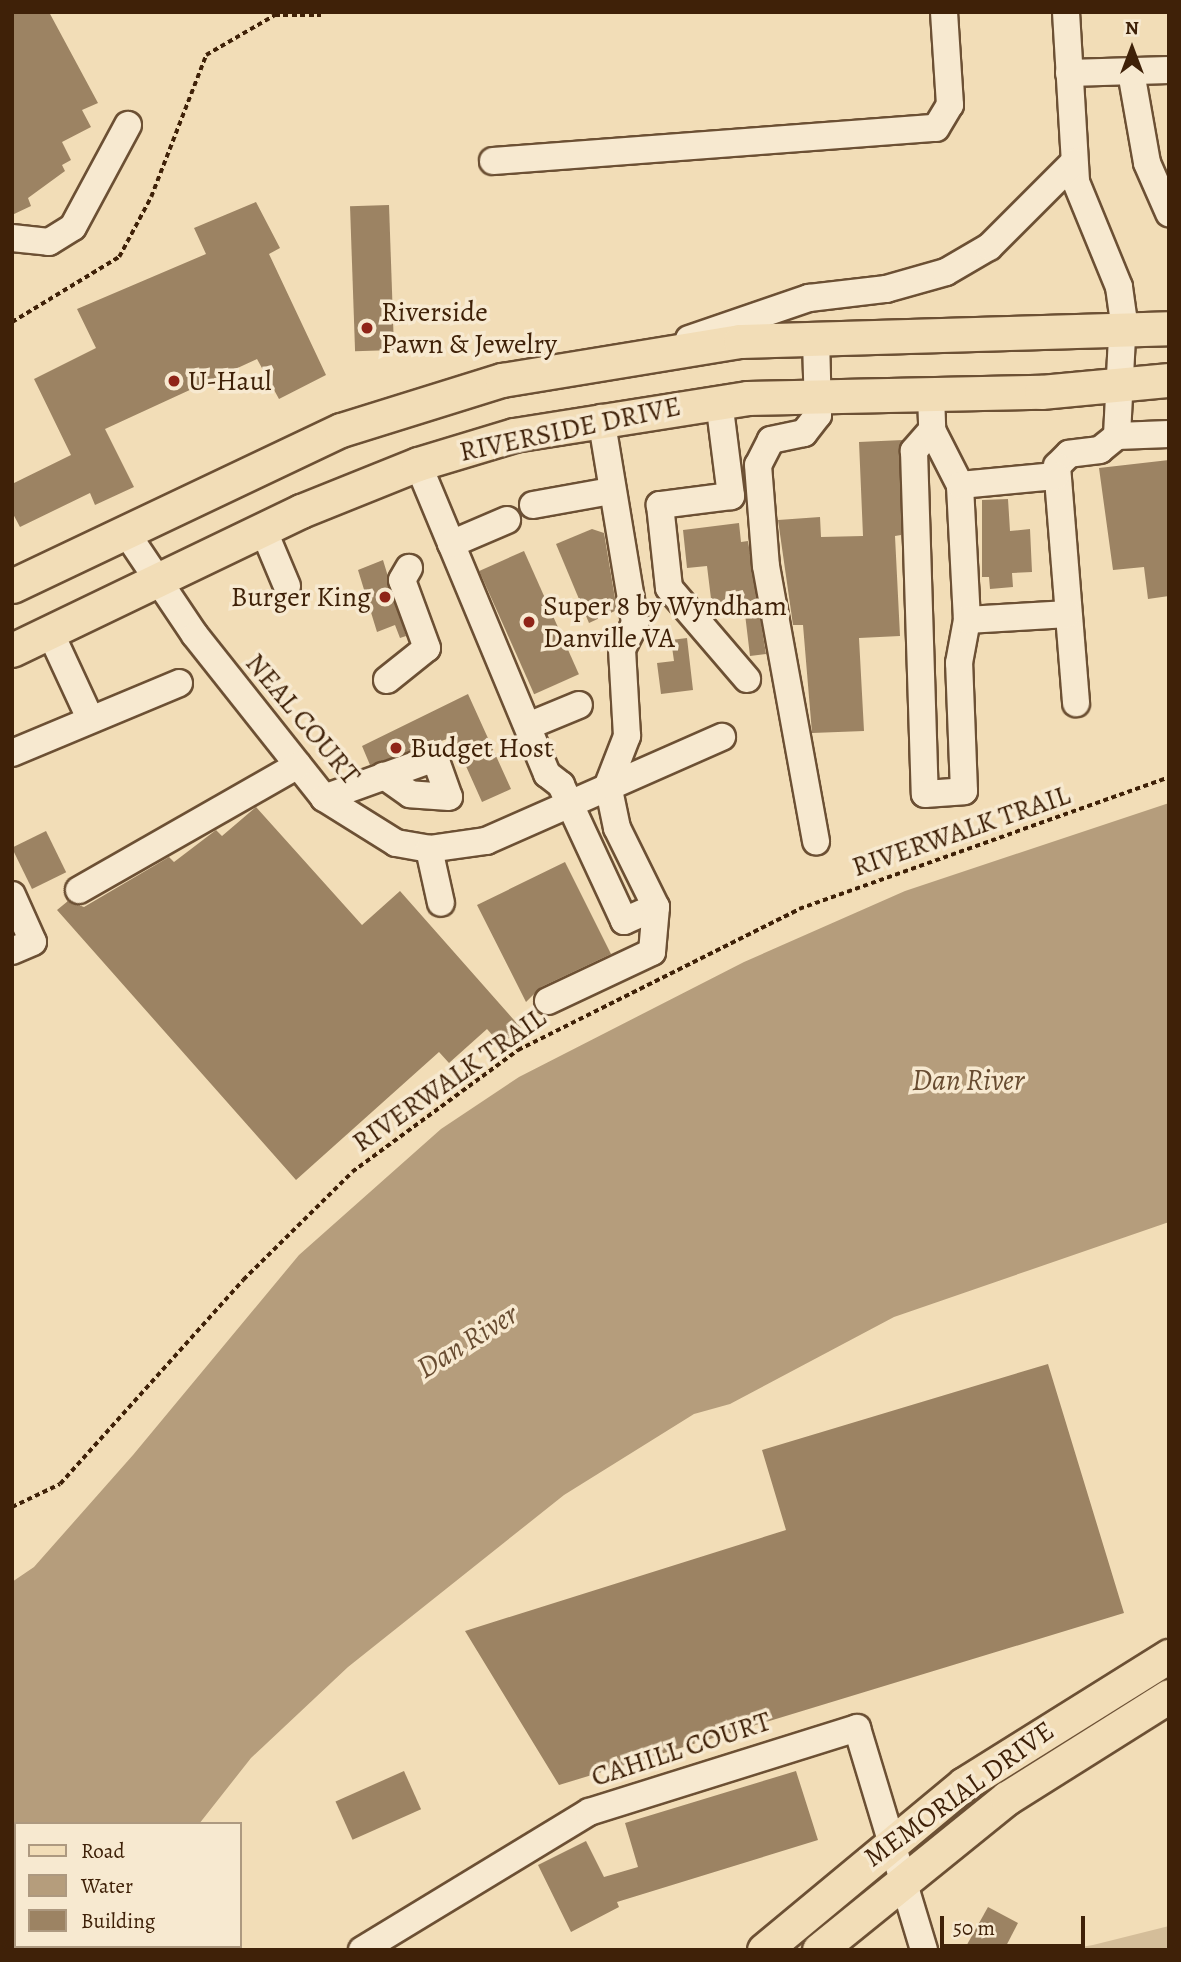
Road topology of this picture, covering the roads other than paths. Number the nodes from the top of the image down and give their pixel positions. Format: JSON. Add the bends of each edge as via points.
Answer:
{"nodes":[{"id":1,"x":944,"y":12,"type":"edge"},
{"id":2,"x":1066,"y":12,"type":"edge"},
{"id":3,"x":1169,"y":70,"type":"edge"},
{"id":4,"x":1131,"y":72,"type":"junction"},
{"id":5,"x":1069,"y":73,"type":"junction"},
{"id":6,"x":128,"y":125,"type":"dead end"},
{"id":7,"x":494,"y":161,"type":"dead end"},
{"id":8,"x":1074,"y":162,"type":"junction"},
{"id":9,"x":1169,"y":213,"type":"edge"},
{"id":10,"x":12,"y":238,"type":"edge"},
{"id":11,"x":1169,"y":328,"type":"edge"},
{"id":12,"x":1122,"y":332,"type":"junction"},
{"id":13,"x":816,"y":338,"type":"junction"},
{"id":14,"x":671,"y":348,"type":"junction"},
{"id":15,"x":1169,"y":380,"type":"edge"},
{"id":16,"x":1122,"y":386,"type":"junction"},
{"id":17,"x":932,"y":394,"type":"junction"},
{"id":18,"x":818,"y":396,"type":"junction"},
{"id":19,"x":719,"y":401,"type":"junction"},
{"id":20,"x":601,"y":418,"type":"junction"},
{"id":21,"x":932,"y":429,"type":"junction"},
{"id":22,"x":1169,"y":434,"type":"edge"},
{"id":23,"x":1117,"y":436,"type":"junction"},
{"id":24,"x":418,"y":464,"type":"junction"},
{"id":25,"x":1056,"y":476,"type":"junction"},
{"id":26,"x":960,"y":485,"type":"junction"},
{"id":27,"x":611,"y":491,"type":"junction"},
{"id":28,"x":533,"y":505,"type":"dead end"},
{"id":29,"x":507,"y":520,"type":"dead end"},
{"id":30,"x":263,"y":529,"type":"junction"},
{"id":31,"x":125,"y":531,"type":"junction"},
{"id":32,"x":451,"y":544,"type":"junction"},
{"id":33,"x":409,"y":568,"type":"dead end"},
{"id":34,"x":158,"y":580,"type":"junction"},
{"id":35,"x":12,"y":586,"type":"edge"},
{"id":36,"x":286,"y":586,"type":"dead end"},
{"id":37,"x":1068,"y":614,"type":"junction"},
{"id":38,"x":967,"y":620,"type":"junction"},
{"id":39,"x":50,"y":632,"type":"junction"},
{"id":40,"x":12,"y":650,"type":"edge"},
{"id":41,"x":747,"y":679,"type":"dead end"},
{"id":42,"x":387,"y":680,"type":"dead end"},
{"id":43,"x":179,"y":682,"type":"dead end"},
{"id":44,"x":1076,"y":703,"type":"dead end"},
{"id":45,"x":579,"y":705,"type":"dead end"},
{"id":46,"x":90,"y":718,"type":"junction"},
{"id":47,"x":528,"y":726,"type":"junction"},
{"id":48,"x":722,"y":737,"type":"dead end"},
{"id":49,"x":12,"y":752,"type":"edge"},
{"id":50,"x":298,"y":765,"type":"junction"},
{"id":51,"x":384,"y":776,"type":"dead end"},
{"id":52,"x":608,"y":785,"type":"junction"},
{"id":53,"x":324,"y":798,"type":"junction"},
{"id":54,"x":568,"y":806,"type":"junction"},
{"id":55,"x":617,"y":828,"type":"junction"},
{"id":56,"x":816,"y":842,"type":"dead end"},
{"id":57,"x":586,"y":843,"type":"junction"},
{"id":58,"x":429,"y":849,"type":"junction"},
{"id":59,"x":79,"y":890,"type":"dead end"},
{"id":60,"x":12,"y":895,"type":"edge"},
{"id":61,"x":441,"y":903,"type":"dead end"},
{"id":62,"x":656,"y":907,"type":"junction"},
{"id":63,"x":12,"y":951,"type":"edge"},
{"id":64,"x":548,"y":1001,"type":"dead end"},
{"id":65,"x":1169,"y":1656,"type":"edge"},
{"id":66,"x":1169,"y":1696,"type":"edge"},
{"id":67,"x":891,"y":1840,"type":"junction"},
{"id":68,"x":902,"y":1878,"type":"junction"},
{"id":69,"x":362,"y":1950,"type":"edge"},
{"id":70,"x":764,"y":1950,"type":"edge"},
{"id":71,"x":819,"y":1950,"type":"edge"},
{"id":72,"x":924,"y":1950,"type":"edge"}],
"edges":[{"from":1,"to":7,"type":"street","via":[[950,105],[936,128]]},
{"from":2,"to":5,"type":"street"},
{"from":3,"to":4,"type":"street"},
{"from":4,"to":5,"type":"street"},
{"from":4,"to":9,"type":"street","via":[[1147,163]]},
{"from":5,"to":8,"type":"street"},
{"from":6,"to":10,"type":"street","via":[[73,227],[49,242]]},
{"from":8,"to":12,"type":"street","via":[[1119,287]]},
{"from":8,"to":14,"type":"street","via":[[989,247],[946,272],[886,289],[809,298]]},
{"from":11,"to":12,"type":"main road","name":"RIVERSIDE DRIVE"},
{"from":12,"to":13,"type":"main road","name":"RIVERSIDE DRIVE"},
{"from":12,"to":16,"type":"street"},
{"from":13,"to":14,"type":"main road","name":"RIVERSIDE DRIVE"},
{"from":13,"to":18,"type":"street"},
{"from":14,"to":31,"type":"main road","name":"RIVERSIDE DRIVE","via":[[566,366],[416,403],[341,430]]},
{"from":15,"to":16,"type":"main road","name":"RIVERSIDE DRIVE"},
{"from":16,"to":17,"type":"main road","name":"RIVERSIDE DRIVE"},
{"from":16,"to":23,"type":"street"},
{"from":17,"to":18,"type":"main road","name":"RIVERSIDE DRIVE"},
{"from":17,"to":21,"type":"street"},
{"from":18,"to":19,"type":"main road","name":"RIVERSIDE DRIVE"},
{"from":18,"to":56,"type":"street","via":[[813,426],[771,440],[758,465],[766,566]]},
{"from":19,"to":20,"type":"main road","name":"RIVERSIDE DRIVE"},
{"from":19,"to":41,"type":"street","via":[[731,496],[660,505],[669,588]]},
{"from":20,"to":24,"type":"main road","name":"RIVERSIDE DRIVE"},
{"from":20,"to":27,"type":"street"},
{"from":21,"to":26,"type":"street"},
{"from":21,"to":38,"type":"street","via":[[914,452],[925,794],[964,791],[959,663]]},
{"from":22,"to":23,"type":"street"},
{"from":23,"to":25,"type":"street","via":[[1100,450],[1062,458]]},
{"from":24,"to":30,"type":"main road","name":"RIVERSIDE DRIVE"},
{"from":24,"to":32,"type":"street"},
{"from":25,"to":26,"type":"street"},
{"from":25,"to":37,"type":"street"},
{"from":26,"to":38,"type":"street"},
{"from":27,"to":28,"type":"street"},
{"from":27,"to":52,"type":"street","via":[[620,502],[635,622],[622,649],[627,736]]},
{"from":29,"to":32,"type":"street"},
{"from":30,"to":34,"type":"main road","name":"RIVERSIDE DRIVE"},
{"from":30,"to":36,"type":"street"},
{"from":31,"to":34,"type":"street","name":"NEAL COURT"},
{"from":31,"to":35,"type":"main road","name":"RIVERSIDE DRIVE"},
{"from":32,"to":47,"type":"street"},
{"from":33,"to":42,"type":"street","via":[[402,580],[427,648]]},
{"from":34,"to":39,"type":"main road","name":"RIVERSIDE DRIVE"},
{"from":34,"to":50,"type":"street","name":"NEAL COURT"},
{"from":37,"to":38,"type":"street"},
{"from":37,"to":44,"type":"street"},
{"from":39,"to":40,"type":"main road","name":"RIVERSIDE DRIVE"},
{"from":39,"to":46,"type":"street"},
{"from":43,"to":46,"type":"street"},
{"from":45,"to":47,"type":"street"},
{"from":46,"to":49,"type":"street"},
{"from":47,"to":54,"type":"street"},
{"from":48,"to":52,"type":"street","name":"NEAL COURT"},
{"from":50,"to":53,"type":"street","name":"NEAL COURT"},
{"from":50,"to":59,"type":"street"},
{"from":51,"to":53,"type":"street"},
{"from":52,"to":54,"type":"street","name":"NEAL COURT"},
{"from":52,"to":55,"type":"street"},
{"from":53,"to":58,"type":"street","name":"NEAL COURT","via":[[370,832]]},
{"from":54,"to":57,"type":"street"},
{"from":54,"to":58,"type":"street","name":"NEAL COURT","via":[[486,841]]},
{"from":55,"to":57,"type":"street"},
{"from":55,"to":62,"type":"street"},
{"from":57,"to":62,"type":"street","via":[[624,921]]},
{"from":58,"to":61,"type":"street"},
{"from":60,"to":63,"type":"street","via":[[33,942]]},
{"from":62,"to":64,"type":"street","via":[[652,952]]},
{"from":65,"to":67,"type":"main road","name":"MEMORIAL DRIVE","via":[[1036,1735]]},
{"from":66,"to":68,"type":"main road","name":"MEMORIAL DRIVE","via":[[1007,1798]]},
{"from":67,"to":68,"type":"street","name":"CAHILL COURT"},
{"from":67,"to":69,"type":"street","name":"CAHILL COURT","via":[[857,1728],[589,1812]]},
{"from":67,"to":70,"type":"main road","name":"MEMORIAL DRIVE"},
{"from":68,"to":71,"type":"main road","name":"MEMORIAL DRIVE"},
{"from":68,"to":72,"type":"street","name":"CAHILL COURT"}]}
